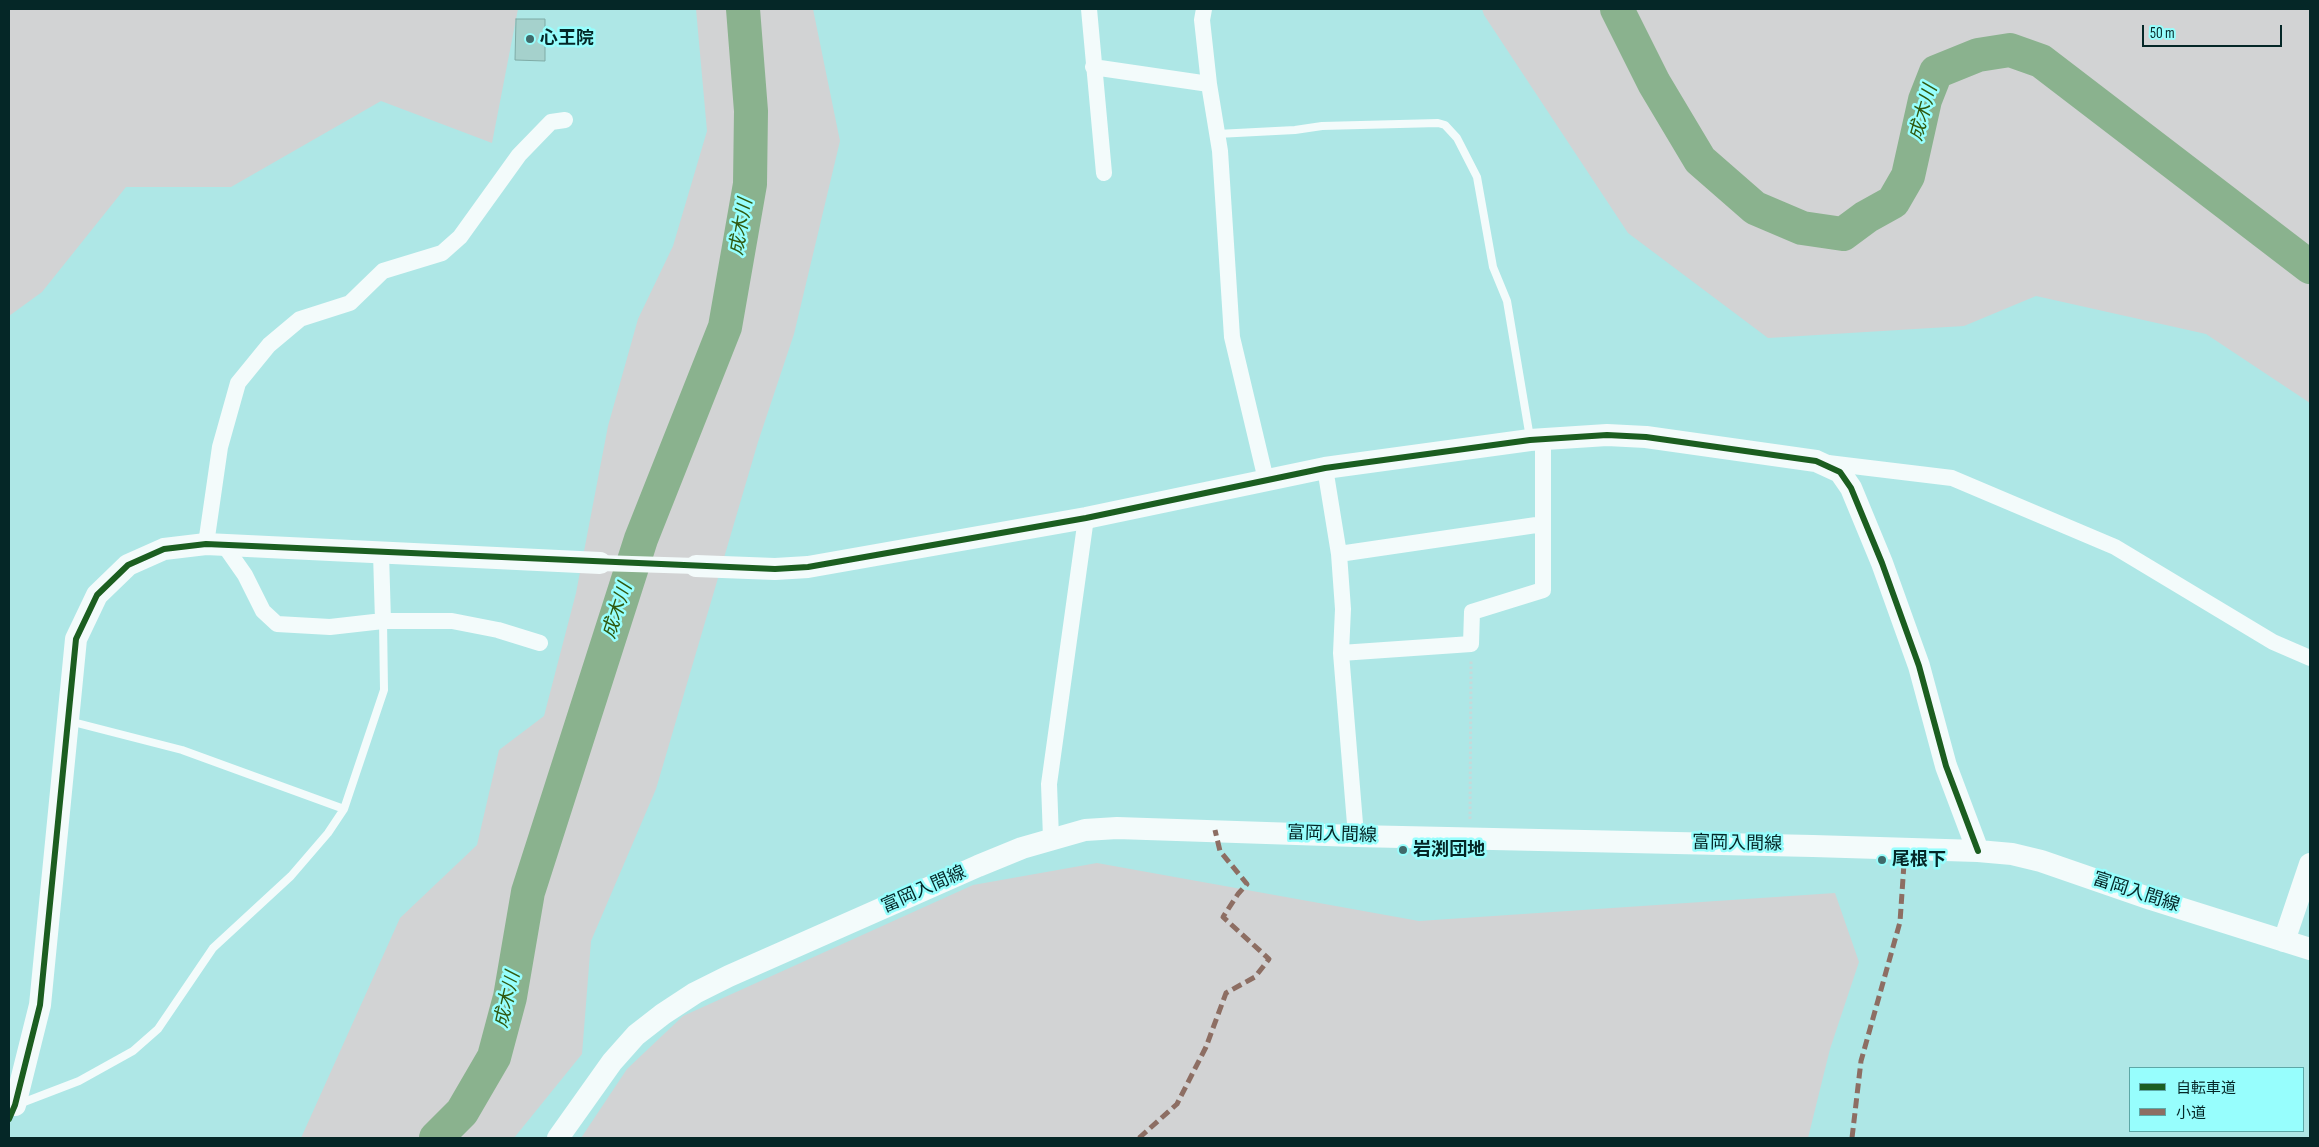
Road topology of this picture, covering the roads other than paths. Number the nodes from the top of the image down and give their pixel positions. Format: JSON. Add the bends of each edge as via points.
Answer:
{"nodes":[{"id":1,"x":1089,"y":9,"type":"edge"},
{"id":2,"x":1204,"y":9,"type":"edge"},
{"id":3,"x":1093,"y":67,"type":"junction"},
{"id":4,"x":1209,"y":84,"type":"junction"},
{"id":5,"x":565,"y":120,"type":"dead end"},
{"id":6,"x":1217,"y":134,"type":"junction"},
{"id":7,"x":1104,"y":173,"type":"dead end"},
{"id":8,"x":1537,"y":440,"type":"junction"},
{"id":9,"x":1816,"y":462,"type":"junction"},
{"id":10,"x":1325,"y":468,"type":"junction"},
{"id":11,"x":1266,"y":480,"type":"junction"},
{"id":12,"x":1086,"y":518,"type":"junction"},
{"id":13,"x":1543,"y":524,"type":"junction"},
{"id":14,"x":215,"y":545,"type":"junction"},
{"id":15,"x":381,"y":553,"type":"junction"},
{"id":16,"x":1339,"y":554,"type":"junction"},
{"id":17,"x":600,"y":563,"type":"joint"},
{"id":18,"x":696,"y":566,"type":"joint"},
{"id":19,"x":383,"y":621,"type":"junction"},
{"id":20,"x":540,"y":643,"type":"dead end"},
{"id":21,"x":1341,"y":653,"type":"junction"},
{"id":22,"x":2310,"y":658,"type":"edge"},
{"id":23,"x":67,"y":721,"type":"junction"},
{"id":24,"x":344,"y":809,"type":"junction"},
{"id":25,"x":1356,"y":836,"type":"junction"},
{"id":26,"x":1051,"y":838,"type":"junction"},
{"id":27,"x":1978,"y":851,"type":"junction"},
{"id":28,"x":2310,"y":864,"type":"edge"},
{"id":29,"x":2284,"y":941,"type":"junction"},
{"id":30,"x":2310,"y":949,"type":"edge"},
{"id":31,"x":12,"y":1112,"type":"edge"},
{"id":32,"x":558,"y":1138,"type":"edge"}],
"edges":[{"from":1,"to":3,"type":"street"},
{"from":2,"to":4,"type":"street","via":[[1202,20]]},
{"from":3,"to":4,"type":"street"},
{"from":3,"to":7,"type":"street"},
{"from":4,"to":6,"type":"street"},
{"from":5,"to":14,"type":"street","via":[[551,122],[520,155],[460,237],[442,254],[383,271],[350,303],[300,319],[269,344],[238,383],[220,447]]},
{"from":6,"to":8,"type":"lane","via":[[1322,126],[1445,125],[1457,138],[1477,177],[1493,267],[1507,301]]},
{"from":6,"to":11,"type":"street","via":[[1232,337]]},
{"from":8,"to":9,"type":"street","via":[[1646,436]]},
{"from":8,"to":10,"type":"street"},
{"from":8,"to":13,"type":"street"},
{"from":9,"to":22,"type":"street","via":[[1952,478],[2115,547],[2273,642]]},
{"from":9,"to":27,"type":"street","via":[[1840,472],[1851,488],[1882,562],[1919,666],[1946,766]]},
{"from":10,"to":11,"type":"street"},
{"from":10,"to":16,"type":"street"},
{"from":11,"to":12,"type":"street"},
{"from":12,"to":18,"type":"street","via":[[808,567]]},
{"from":12,"to":26,"type":"street","via":[[1049,784]]},
{"from":13,"to":16,"type":"street"},
{"from":13,"to":21,"type":"street","via":[[1543,590],[1472,612],[1471,644]]},
{"from":14,"to":15,"type":"street"},
{"from":14,"to":19,"type":"street","via":[[245,575],[263,611],[277,624],[330,627]]},
{"from":14,"to":23,"type":"street","via":[[164,548],[128,565],[97,595],[76,639]]},
{"from":15,"to":17,"type":"street"},
{"from":15,"to":19,"type":"street"},
{"from":16,"to":21,"type":"street","via":[[1343,609]]},
{"from":17,"to":18,"type":"street"},
{"from":19,"to":20,"type":"street","via":[[452,621]]},
{"from":19,"to":24,"type":"lane","via":[[384,690]]},
{"from":21,"to":25,"type":"street"},
{"from":23,"to":24,"type":"lane","via":[[182,750]]},
{"from":23,"to":31,"type":"street","via":[[40,1005]]},
{"from":24,"to":31,"type":"lane","via":[[291,876],[213,948],[158,1029],[133,1051]]},
{"from":25,"to":26,"type":"street","name":"富岡入間線","via":[[1117,828],[1085,830]]},
{"from":25,"to":27,"type":"street","name":"富岡入間線"},
{"from":26,"to":32,"type":"street","name":"富岡入間線","via":[[978,866],[695,993],[636,1035],[612,1062]]},
{"from":27,"to":29,"type":"street","name":"富岡入間線","via":[[2041,861]]},
{"from":28,"to":29,"type":"street"},
{"from":29,"to":30,"type":"street","name":"富岡入間線"}]}
